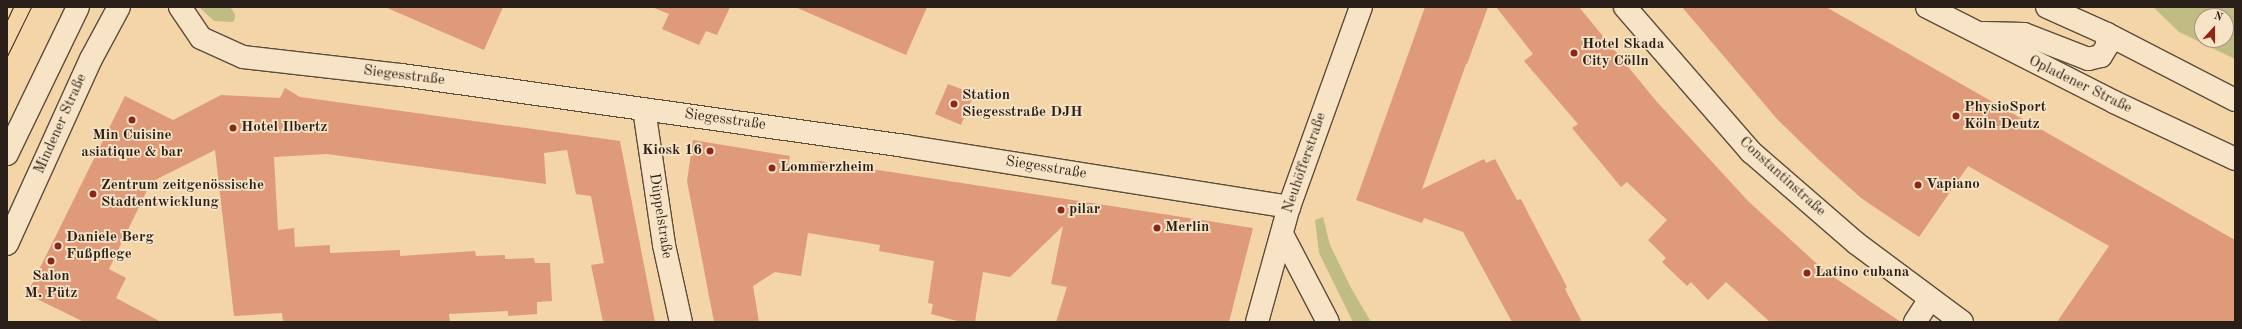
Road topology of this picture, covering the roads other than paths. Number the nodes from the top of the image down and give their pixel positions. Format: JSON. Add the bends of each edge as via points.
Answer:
{"nodes":[{"id":1,"x":78,"y":7,"type":"edge"},
{"id":2,"x":119,"y":7,"type":"edge"},
{"id":3,"x":180,"y":7,"type":"edge"},
{"id":4,"x":1361,"y":7,"type":"edge"},
{"id":5,"x":1625,"y":7,"type":"edge"},
{"id":6,"x":1926,"y":7,"type":"edge"},
{"id":7,"x":2047,"y":7,"type":"edge"},
{"id":8,"x":1976,"y":33,"type":"junction"},
{"id":9,"x":2107,"y":34,"type":"junction"},
{"id":10,"x":2235,"y":100,"type":"edge"},
{"id":11,"x":644,"y":109,"type":"junction"},
{"id":12,"x":7,"y":154,"type":"edge"},
{"id":13,"x":2235,"y":159,"type":"edge"},
{"id":14,"x":1289,"y":207,"type":"junction"},
{"id":15,"x":1282,"y":234,"type":"junction"},
{"id":16,"x":7,"y":244,"type":"edge"},
{"id":17,"x":1930,"y":299,"type":"junction"},
{"id":18,"x":681,"y":322,"type":"edge"},
{"id":19,"x":1256,"y":322,"type":"edge"},
{"id":20,"x":1328,"y":322,"type":"edge"},
{"id":21,"x":1915,"y":322,"type":"edge"},
{"id":22,"x":1962,"y":322,"type":"edge"}],
"edges":[{"from":1,"to":12,"type":"street"},
{"from":2,"to":16,"type":"street","name":"Mindener Straße","via":[[91,59]]},
{"from":3,"to":11,"type":"street","name":"Siegesstraße","via":[[201,38],[243,57],[402,75]]},
{"from":4,"to":14,"type":"street","name":"Neuhöfferstraße"},
{"from":5,"to":17,"type":"street","name":"Constantinstraße","via":[[1751,152],[1856,243]]},
{"from":6,"to":8,"type":"street","name":"Opladener Straße"},
{"from":7,"to":9,"type":"street"},
{"from":8,"to":9,"type":"street","via":[[2024,34],[2088,59],[2101,56],[2107,46]]},
{"from":8,"to":13,"type":"street","name":"Opladener Straße"},
{"from":9,"to":10,"type":"street"},
{"from":11,"to":14,"type":"street","name":"Siegesstraße","via":[[905,146]]},
{"from":11,"to":18,"type":"street","name":"Düppelstraße","via":[[664,246]]},
{"from":14,"to":15,"type":"street","name":"Neuhöfferstraße"},
{"from":15,"to":19,"type":"street","name":"Neuhöfferstraße"},
{"from":15,"to":20,"type":"street"},
{"from":17,"to":21,"type":"street"},
{"from":17,"to":22,"type":"street","name":"Constantinstraße"}]}
